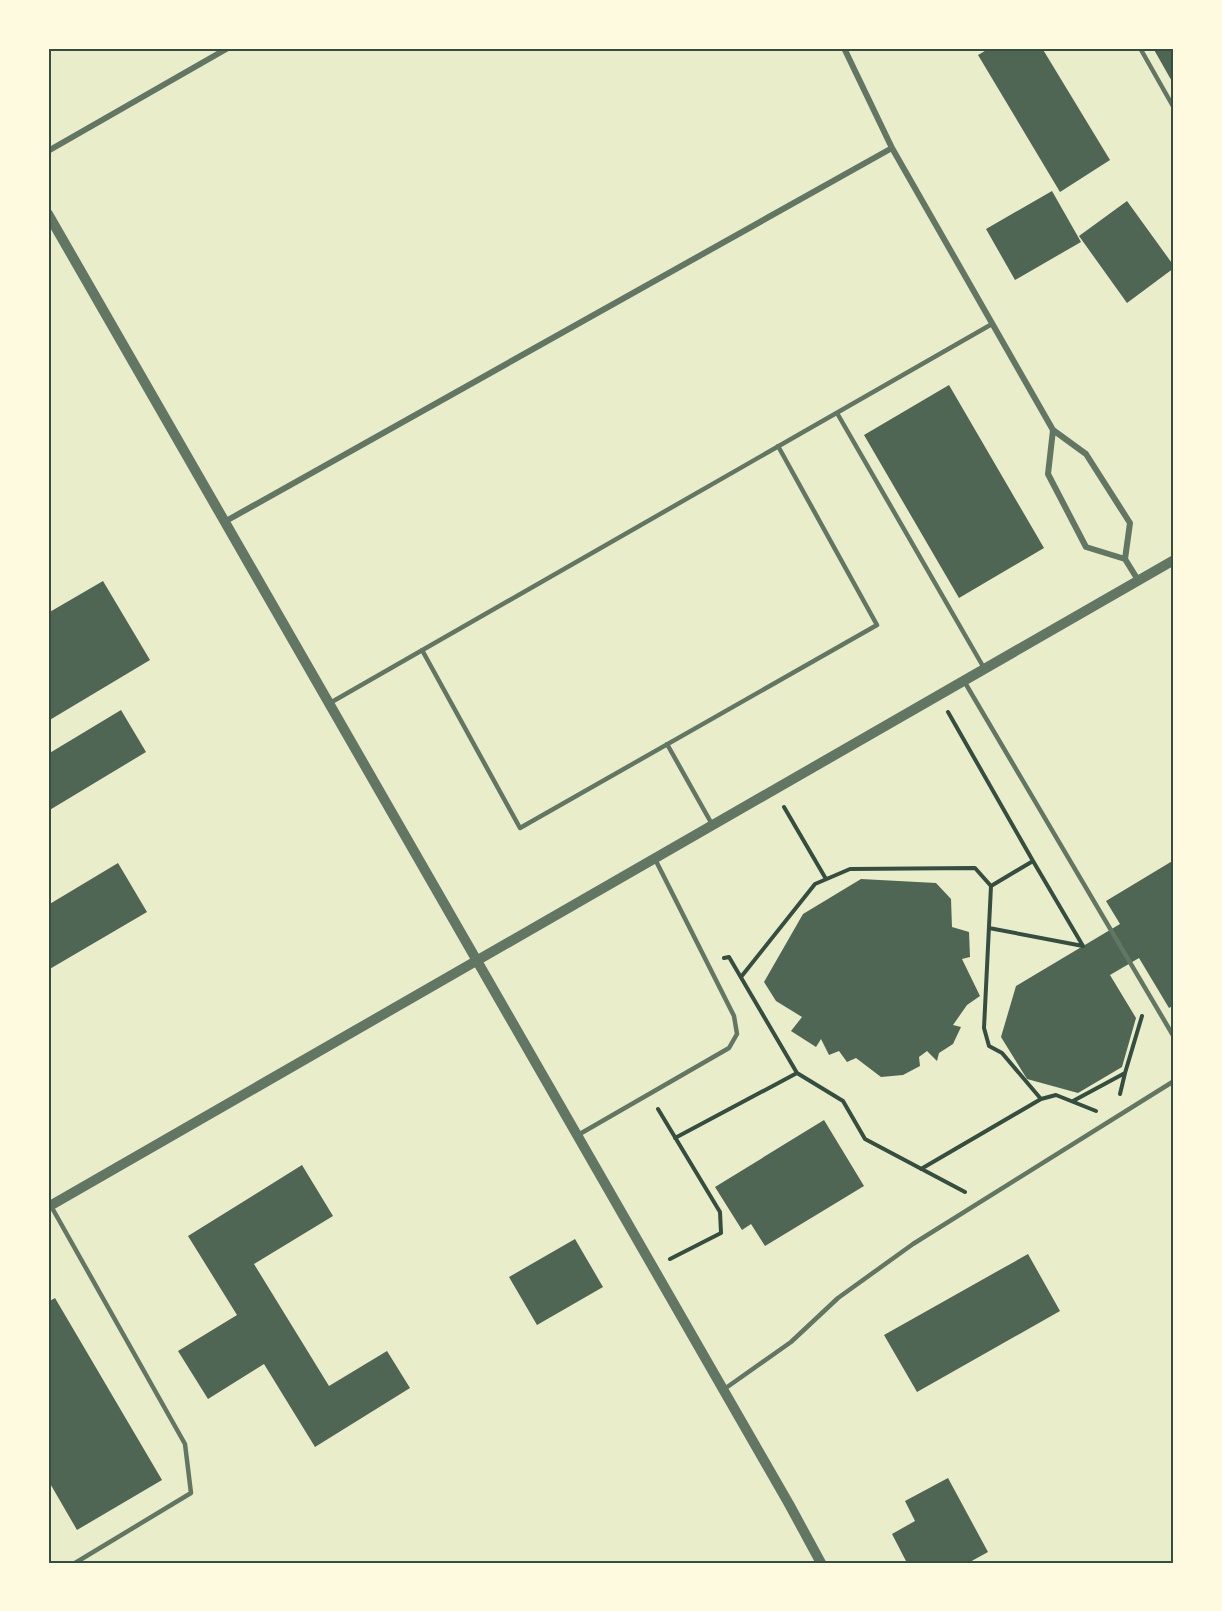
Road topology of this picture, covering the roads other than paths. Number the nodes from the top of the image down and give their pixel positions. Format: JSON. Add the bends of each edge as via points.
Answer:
{"nodes":[{"id":1,"x":228,"y":48,"type":"edge"},
{"id":2,"x":844,"y":48,"type":"edge"},
{"id":3,"x":1140,"y":48,"type":"edge"},
{"id":4,"x":1174,"y":108,"type":"edge"},
{"id":5,"x":892,"y":148,"type":"junction"},
{"id":6,"x":48,"y":151,"type":"edge"},
{"id":7,"x":48,"y":214,"type":"edge"},
{"id":8,"x":992,"y":324,"type":"junction"},
{"id":9,"x":837,"y":412,"type":"junction"},
{"id":10,"x":1053,"y":430,"type":"junction"},
{"id":11,"x":778,"y":446,"type":"junction"},
{"id":12,"x":226,"y":521,"type":"junction"},
{"id":13,"x":1125,"y":559,"type":"junction"},
{"id":14,"x":1174,"y":560,"type":"edge"},
{"id":15,"x":1138,"y":580,"type":"junction"},
{"id":16,"x":422,"y":650,"type":"junction"},
{"id":17,"x":984,"y":669,"type":"junction"},
{"id":18,"x":964,"y":681,"type":"junction"},
{"id":19,"x":330,"y":703,"type":"junction"},
{"id":20,"x":667,"y":744,"type":"junction"},
{"id":21,"x":713,"y":826,"type":"junction"},
{"id":22,"x":655,"y":859,"type":"junction"},
{"id":23,"x":477,"y":962,"type":"junction"},
{"id":24,"x":1174,"y":1037,"type":"edge"},
{"id":25,"x":1174,"y":1081,"type":"edge"},
{"id":26,"x":577,"y":1136,"type":"junction"},
{"id":27,"x":49,"y":1207,"type":"edge"},
{"id":28,"x":723,"y":1390,"type":"junction"},
{"id":29,"x":75,"y":1563,"type":"edge"},
{"id":30,"x":820,"y":1563,"type":"edge"}],
"edges":[{"from":1,"to":6,"type":"street"},
{"from":2,"to":5,"type":"street"},
{"from":3,"to":4,"type":"lane"},
{"from":5,"to":8,"type":"street"},
{"from":5,"to":12,"type":"street"},
{"from":7,"to":12,"type":"street"},
{"from":8,"to":9,"type":"lane"},
{"from":8,"to":10,"type":"street"},
{"from":9,"to":11,"type":"lane"},
{"from":9,"to":17,"type":"lane"},
{"from":10,"to":13,"type":"street","via":[[1086,454],[1130,524]]},
{"from":10,"to":13,"type":"street","via":[[1048,474],[1086,547]]},
{"from":11,"to":16,"type":"lane"},
{"from":11,"to":20,"type":"lane","via":[[877,625]]},
{"from":12,"to":19,"type":"street"},
{"from":13,"to":15,"type":"street"},
{"from":14,"to":15,"type":"street"},
{"from":15,"to":17,"type":"street"},
{"from":16,"to":19,"type":"lane"},
{"from":16,"to":20,"type":"lane","via":[[520,828]]},
{"from":17,"to":18,"type":"street"},
{"from":18,"to":21,"type":"street"},
{"from":18,"to":24,"type":"lane"},
{"from":19,"to":23,"type":"street"},
{"from":20,"to":21,"type":"lane"},
{"from":21,"to":22,"type":"street"},
{"from":22,"to":23,"type":"street"},
{"from":22,"to":26,"type":"lane","via":[[734,1016],[737,1034],[729,1048]]},
{"from":23,"to":26,"type":"street"},
{"from":23,"to":27,"type":"street"},
{"from":25,"to":28,"type":"lane","via":[[913,1244]]},
{"from":26,"to":28,"type":"street"},
{"from":27,"to":29,"type":"lane","via":[[185,1444],[190,1493]]},
{"from":28,"to":30,"type":"street"}]}
